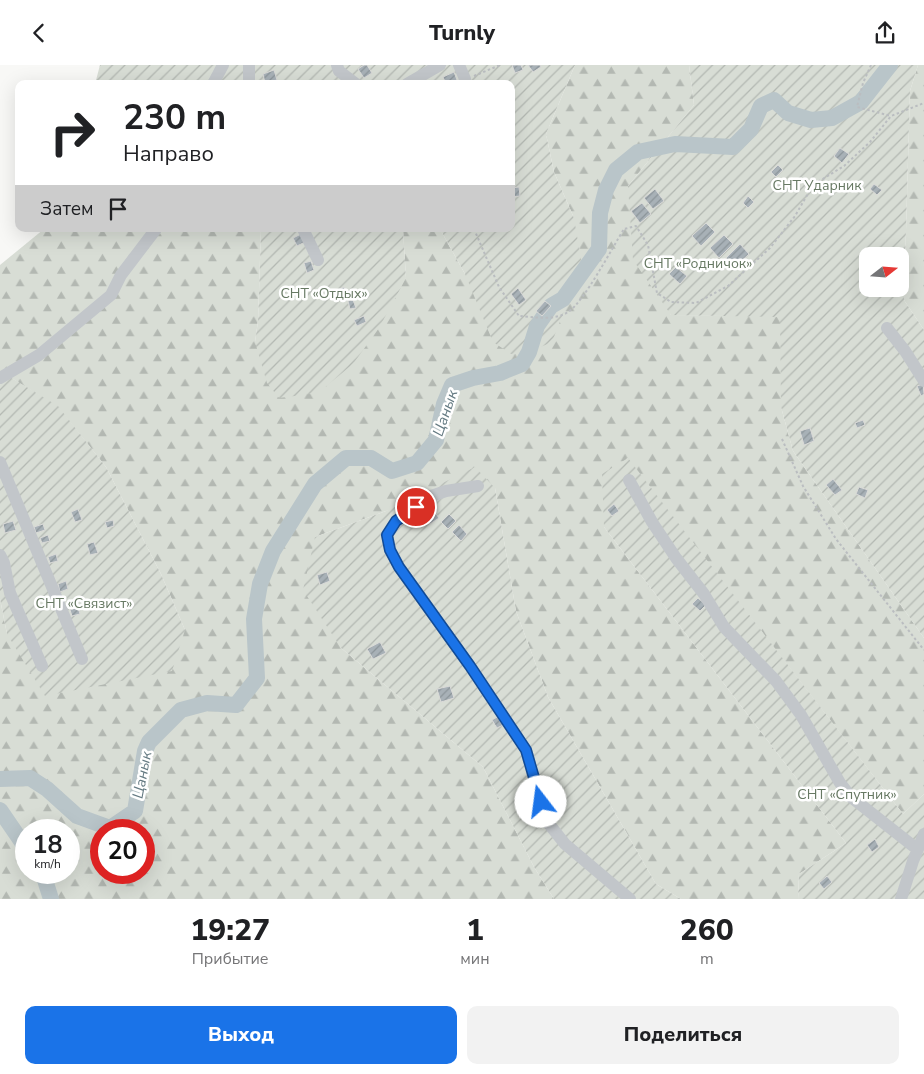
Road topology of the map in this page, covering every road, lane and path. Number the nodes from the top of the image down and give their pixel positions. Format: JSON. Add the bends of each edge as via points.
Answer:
{"nodes":[{"id":1,"x":223,"y":65,"type":"edge"},
{"id":2,"x":249,"y":65,"type":"edge"},
{"id":3,"x":337,"y":65,"type":"edge"},
{"id":4,"x":440,"y":65,"type":"edge"},
{"id":5,"x":459,"y":65,"type":"edge"},
{"id":6,"x":500,"y":65,"type":"edge"},
{"id":7,"x":871,"y":65,"type":"edge"},
{"id":8,"x":465,"y":79,"type":"joint"},
{"id":9,"x":216,"y":80,"type":"edge"},
{"id":10,"x":249,"y":80,"type":"edge"},
{"id":11,"x":351,"y":80,"type":"edge"},
{"id":12,"x":414,"y":80,"type":"edge"},
{"id":13,"x":924,"y":103,"type":"edge"},
{"id":14,"x":891,"y":116,"type":"junction"},
{"id":15,"x":154,"y":232,"type":"edge"},
{"id":16,"x":304,"y":232,"type":"edge"},
{"id":17,"x":475,"y":232,"type":"edge"},
{"id":18,"x":318,"y":260,"type":"dead end"},
{"id":19,"x":887,"y":328,"type":"dead end"},
{"id":20,"x":0,"y":378,"type":"edge"},
{"id":21,"x":924,"y":381,"type":"edge"},
{"id":22,"x":782,"y":439,"type":"dead end"},
{"id":23,"x":0,"y":462,"type":"edge"},
{"id":24,"x":629,"y":480,"type":"dead end"},
{"id":25,"x":478,"y":486,"type":"dead end"},
{"id":26,"x":0,"y":555,"type":"edge"},
{"id":27,"x":924,"y":650,"type":"edge"},
{"id":28,"x":82,"y":659,"type":"dead end"},
{"id":29,"x":42,"y":666,"type":"dead end"},
{"id":30,"x":924,"y":834,"type":"edge"},
{"id":31,"x":917,"y":849,"type":"junction"},
{"id":32,"x":630,"y":899,"type":"edge"},
{"id":33,"x":902,"y":899,"type":"edge"}],
"edges":[{"from":1,"to":9,"type":"street"},
{"from":2,"to":10,"type":"street"},
{"from":3,"to":11,"type":"street","via":[[339,71]]},
{"from":4,"to":12,"type":"street"},
{"from":5,"to":8,"type":"street"},
{"from":6,"to":8,"type":"path"},
{"from":7,"to":14,"type":"path","via":[[857,107]]},
{"from":13,"to":14,"type":"path"},
{"from":14,"to":17,"type":"path","via":[[870,142],[844,166],[813,185],[795,216],[770,247],[728,286],[696,303],[671,303],[657,293],[648,245],[636,226],[624,229],[583,296],[568,313],[545,318],[519,316],[499,287]]},
{"from":15,"to":20,"type":"street","via":[[121,275],[112,295],[39,355]]},
{"from":16,"to":18,"type":"street"},
{"from":19,"to":21,"type":"street"},
{"from":22,"to":27,"type":"path","via":[[803,486],[836,539]]},
{"from":23,"to":28,"type":"street"},
{"from":24,"to":31,"type":"street","via":[[652,523],[724,627],[776,681],[801,715],[840,783],[851,797]]},
{"from":25,"to":32,"type":"street","via":[[431,496],[396,521],[387,535],[390,550],[526,750],[545,819],[565,844]]},
{"from":26,"to":29,"type":"street","via":[[10,593]]},
{"from":30,"to":31,"type":"street"},
{"from":31,"to":33,"type":"street"}]}
